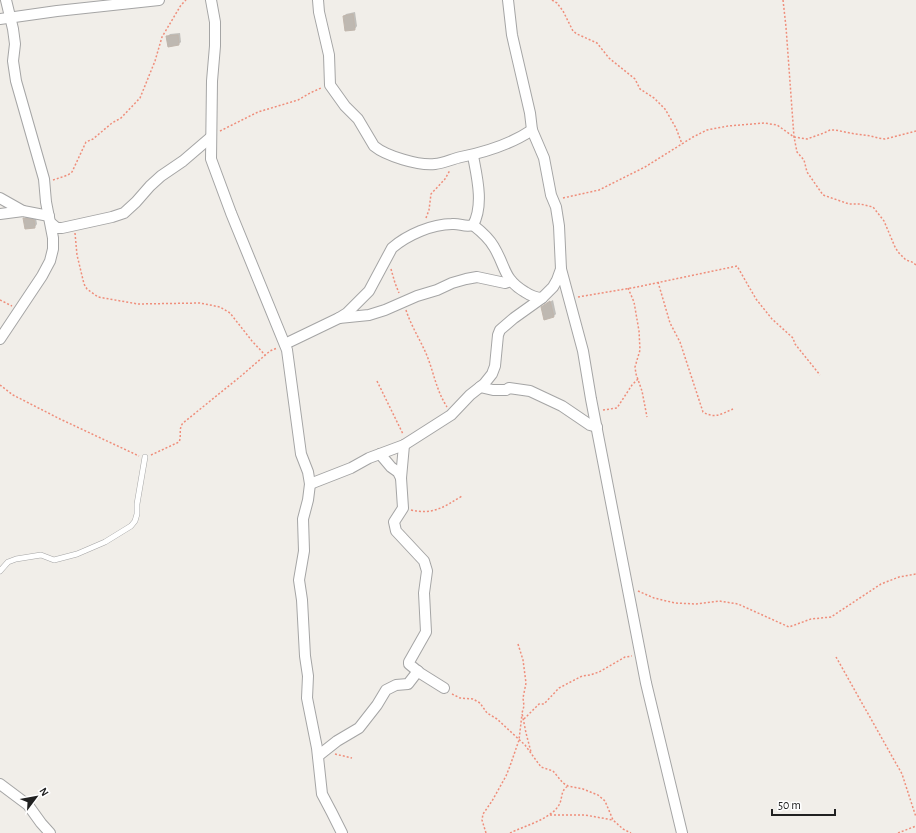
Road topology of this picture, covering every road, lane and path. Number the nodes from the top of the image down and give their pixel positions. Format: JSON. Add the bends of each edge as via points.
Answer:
{"nodes":[{"id":1,"x":2,"y":0,"type":"edge"},
{"id":2,"x":6,"y":0,"type":"edge"},
{"id":3,"x":159,"y":0,"type":"edge"},
{"id":4,"x":186,"y":0,"type":"edge"},
{"id":5,"x":211,"y":0,"type":"edge"},
{"id":6,"x":318,"y":0,"type":"edge"},
{"id":7,"x":508,"y":0,"type":"edge"},
{"id":8,"x":552,"y":0,"type":"edge"},
{"id":9,"x":783,"y":0,"type":"edge"},
{"id":10,"x":0,"y":4,"type":"edge"},
{"id":11,"x":5,"y":18,"type":"edge"},
{"id":12,"x":330,"y":84,"type":"junction"},
{"id":13,"x":532,"y":130,"type":"junction"},
{"id":14,"x":916,"y":131,"type":"edge"},
{"id":15,"x":211,"y":136,"type":"junction"},
{"id":16,"x":794,"y":137,"type":"junction"},
{"id":17,"x":682,"y":145,"type":"junction"},
{"id":18,"x":473,"y":156,"type":"junction"},
{"id":19,"x":452,"y":160,"type":"junction"},
{"id":20,"x":44,"y":184,"type":"junction"},
{"id":21,"x":0,"y":198,"type":"edge"},
{"id":22,"x":553,"y":201,"type":"junction"},
{"id":23,"x":23,"y":211,"type":"junction"},
{"id":24,"x":0,"y":214,"type":"edge"},
{"id":25,"x":427,"y":218,"type":"dead end"},
{"id":26,"x":50,"y":220,"type":"junction"},
{"id":27,"x":473,"y":225,"type":"junction"},
{"id":28,"x":74,"y":226,"type":"junction"},
{"id":29,"x":916,"y":266,"type":"edge"},
{"id":30,"x":391,"y":268,"type":"dead end"},
{"id":31,"x":561,"y":269,"type":"junction"},
{"id":32,"x":511,"y":282,"type":"junction"},
{"id":33,"x":658,"y":282,"type":"junction"},
{"id":34,"x":628,"y":288,"type":"junction"},
{"id":35,"x":542,"y":298,"type":"junction"},
{"id":36,"x":568,"y":298,"type":"junction"},
{"id":37,"x":0,"y":300,"type":"edge"},
{"id":38,"x":403,"y":302,"type":"junction"},
{"id":39,"x":19,"y":309,"type":"junction"},
{"id":40,"x":339,"y":318,"type":"junction"},
{"id":41,"x":0,"y":339,"type":"edge"},
{"id":42,"x":286,"y":347,"type":"junction"},
{"id":43,"x":265,"y":355,"type":"junction"},
{"id":44,"x":820,"y":376,"type":"dead end"},
{"id":45,"x":638,"y":379,"type":"junction"},
{"id":46,"x":377,"y":381,"type":"dead end"},
{"id":47,"x":0,"y":385,"type":"edge"},
{"id":48,"x":480,"y":387,"type":"junction"},
{"id":49,"x":733,"y":409,"type":"dead end"},
{"id":50,"x":594,"y":412,"type":"junction"},
{"id":51,"x":451,"y":415,"type":"junction"},
{"id":52,"x":647,"y":417,"type":"dead end"},
{"id":53,"x":597,"y":427,"type":"junction"},
{"id":54,"x":406,"y":444,"type":"junction"},
{"id":55,"x":380,"y":454,"type":"junction"},
{"id":56,"x":145,"y":457,"type":"junction"},
{"id":57,"x":401,"y":478,"type":"junction"},
{"id":58,"x":310,"y":484,"type":"junction"},
{"id":59,"x":462,"y":496,"type":"dead end"},
{"id":60,"x":403,"y":508,"type":"junction"},
{"id":61,"x":0,"y":571,"type":"edge"},
{"id":62,"x":916,"y":574,"type":"edge"},
{"id":63,"x":628,"y":589,"type":"junction"},
{"id":64,"x":518,"y":644,"type":"dead end"},
{"id":65,"x":836,"y":657,"type":"dead end"},
{"id":66,"x":641,"y":658,"type":"junction"},
{"id":67,"x":418,"y":671,"type":"junction"},
{"id":68,"x":444,"y":688,"type":"joint"},
{"id":69,"x":522,"y":714,"type":"junction"},
{"id":70,"x":524,"y":719,"type":"junction"},
{"id":71,"x":519,"y":740,"type":"junction"},
{"id":72,"x":532,"y":754,"type":"junction"},
{"id":73,"x":318,"y":755,"type":"junction"},
{"id":74,"x":352,"y":758,"type":"dead end"},
{"id":75,"x":0,"y":784,"type":"edge"},
{"id":76,"x":568,"y":786,"type":"junction"},
{"id":77,"x":550,"y":815,"type":"junction"},
{"id":78,"x":916,"y":817,"type":"edge"},
{"id":79,"x":613,"y":820,"type":"junction"},
{"id":80,"x":916,"y":826,"type":"edge"},
{"id":81,"x":339,"y":832,"type":"edge"},
{"id":82,"x":50,"y":833,"type":"edge"},
{"id":83,"x":486,"y":833,"type":"edge"},
{"id":84,"x":510,"y":833,"type":"edge"},
{"id":85,"x":631,"y":833,"type":"edge"},
{"id":86,"x":682,"y":833,"type":"edge"},
{"id":87,"x":898,"y":833,"type":"edge"}],
"edges":[{"from":1,"to":10,"type":"street"},
{"from":2,"to":11,"type":"street"},
{"from":3,"to":11,"type":"street"},
{"from":4,"to":20,"type":"path","via":[[181,4],[162,37],[156,61],[140,98],[121,118],[86,142],[72,172]]},
{"from":5,"to":15,"type":"street","via":[[215,22]]},
{"from":6,"to":12,"type":"street","via":[[329,55]]},
{"from":7,"to":13,"type":"street","via":[[512,35]]},
{"from":8,"to":17,"type":"path","via":[[563,11],[573,31],[597,43],[609,58],[635,79],[640,89],[665,109]]},
{"from":9,"to":16,"type":"path"},
{"from":11,"to":20,"type":"street","via":[[15,44],[13,61],[16,81]]},
{"from":12,"to":15,"type":"path","via":[[298,100],[258,112]]},
{"from":12,"to":19,"type":"street","via":[[377,148],[389,155],[426,164]]},
{"from":13,"to":18,"type":"street","via":[[519,139]]},
{"from":13,"to":22,"type":"street","via":[[544,158]]},
{"from":14,"to":16,"type":"path","via":[[885,139],[835,130],[807,139]]},
{"from":15,"to":28,"type":"street","via":[[183,161],[161,176],[124,213]]},
{"from":15,"to":42,"type":"street","via":[[211,159],[214,168]]},
{"from":16,"to":17,"type":"path","via":[[777,125],[734,125],[707,130]]},
{"from":16,"to":29,"type":"path","via":[[797,152],[823,195],[849,204],[873,207],[884,221],[898,252]]},
{"from":17,"to":22,"type":"path","via":[[599,190]]},
{"from":18,"to":19,"type":"street"},
{"from":18,"to":27,"type":"street","via":[[478,196],[478,216]]},
{"from":19,"to":25,"type":"path","via":[[445,179],[431,194]]},
{"from":20,"to":26,"type":"street"},
{"from":21,"to":23,"type":"street"},
{"from":22,"to":31,"type":"street","via":[[559,226]]},
{"from":23,"to":24,"type":"street"},
{"from":23,"to":26,"type":"street"},
{"from":26,"to":28,"type":"street","via":[[57,228]]},
{"from":26,"to":39,"type":"street","via":[[53,249],[50,261]]},
{"from":27,"to":32,"type":"street","via":[[495,248]]},
{"from":27,"to":40,"type":"street","via":[[467,227],[454,223],[444,224],[423,230],[397,243],[369,291]]},
{"from":28,"to":43,"type":"path","via":[[77,255],[87,289],[98,296],[138,304],[200,303],[220,307],[230,313]]},
{"from":30,"to":38,"type":"path"},
{"from":31,"to":35,"type":"street","via":[[553,287]]},
{"from":31,"to":36,"type":"street"},
{"from":32,"to":35,"type":"street","via":[[531,296]]},
{"from":32,"to":38,"type":"street","via":[[477,277],[466,279]]},
{"from":33,"to":34,"type":"path"},
{"from":33,"to":44,"type":"path","via":[[737,266],[756,299],[772,319],[793,338]]},
{"from":33,"to":49,"type":"path","via":[[670,323],[680,342],[703,412],[710,416]]},
{"from":34,"to":36,"type":"path"},
{"from":34,"to":45,"type":"path","via":[[634,302],[638,331],[640,350],[635,366]]},
{"from":35,"to":48,"type":"street","via":[[500,330],[494,371]]},
{"from":36,"to":50,"type":"street","via":[[583,351]]},
{"from":37,"to":39,"type":"path"},
{"from":38,"to":40,"type":"street","via":[[369,315]]},
{"from":38,"to":51,"type":"path","via":[[430,363],[441,398]]},
{"from":39,"to":41,"type":"street"},
{"from":40,"to":42,"type":"street"},
{"from":42,"to":43,"type":"path","via":[[274,349]]},
{"from":42,"to":58,"type":"street","via":[[301,454]]},
{"from":43,"to":56,"type":"path","via":[[183,422],[180,426],[179,442]]},
{"from":45,"to":50,"type":"path","via":[[617,408]]},
{"from":45,"to":52,"type":"path"},
{"from":46,"to":54,"type":"path"},
{"from":47,"to":56,"type":"path","via":[[13,395],[60,419],[135,455]]},
{"from":48,"to":51,"type":"street"},
{"from":48,"to":53,"type":"street","via":[[530,391]]},
{"from":50,"to":53,"type":"street"},
{"from":51,"to":54,"type":"street"},
{"from":53,"to":63,"type":"street"},
{"from":54,"to":55,"type":"street"},
{"from":54,"to":57,"type":"street"},
{"from":55,"to":57,"type":"street"},
{"from":55,"to":58,"type":"street"},
{"from":56,"to":61,"type":"lane","via":[[137,514],[131,526],[105,542],[77,554],[54,560],[41,555],[16,559],[8,562]]},
{"from":57,"to":60,"type":"street"},
{"from":58,"to":73,"type":"street","via":[[303,519],[304,551],[299,580],[308,676],[307,698]]},
{"from":59,"to":60,"type":"path","via":[[440,510],[430,512]]},
{"from":60,"to":67,"type":"street","via":[[394,522],[396,531],[424,561],[427,571],[424,593],[426,632],[409,662]]},
{"from":62,"to":63,"type":"path","via":[[881,584],[831,617],[811,619],[789,627],[738,604],[719,601],[676,603]]},
{"from":63,"to":66,"type":"street"},
{"from":64,"to":69,"type":"path","via":[[526,683]]},
{"from":65,"to":78,"type":"path","via":[[902,774]]},
{"from":66,"to":70,"type":"path","via":[[625,657],[599,672],[582,676],[559,688],[544,704],[540,704]]},
{"from":66,"to":86,"type":"street"},
{"from":67,"to":68,"type":"street"},
{"from":67,"to":73,"type":"street","via":[[408,684],[396,685],[386,690],[359,728]]},
{"from":68,"to":71,"type":"path","via":[[460,698],[473,699],[480,703],[487,713]]},
{"from":69,"to":70,"type":"path"},
{"from":69,"to":71,"type":"path"},
{"from":70,"to":72,"type":"path"},
{"from":71,"to":72,"type":"path"},
{"from":71,"to":83,"type":"path","via":[[506,776],[483,814]]},
{"from":72,"to":76,"type":"path","via":[[541,767],[553,771]]},
{"from":73,"to":74,"type":"path","via":[[336,754]]},
{"from":73,"to":81,"type":"street","via":[[322,794]]},
{"from":75,"to":82,"type":"street","via":[[28,805]]},
{"from":76,"to":77,"type":"path","via":[[562,792],[559,805]]},
{"from":76,"to":79,"type":"path","via":[[598,795],[605,801]]},
{"from":77,"to":79,"type":"path","via":[[585,815]]},
{"from":77,"to":84,"type":"path"},
{"from":79,"to":85,"type":"path"},
{"from":80,"to":87,"type":"path"}]}
